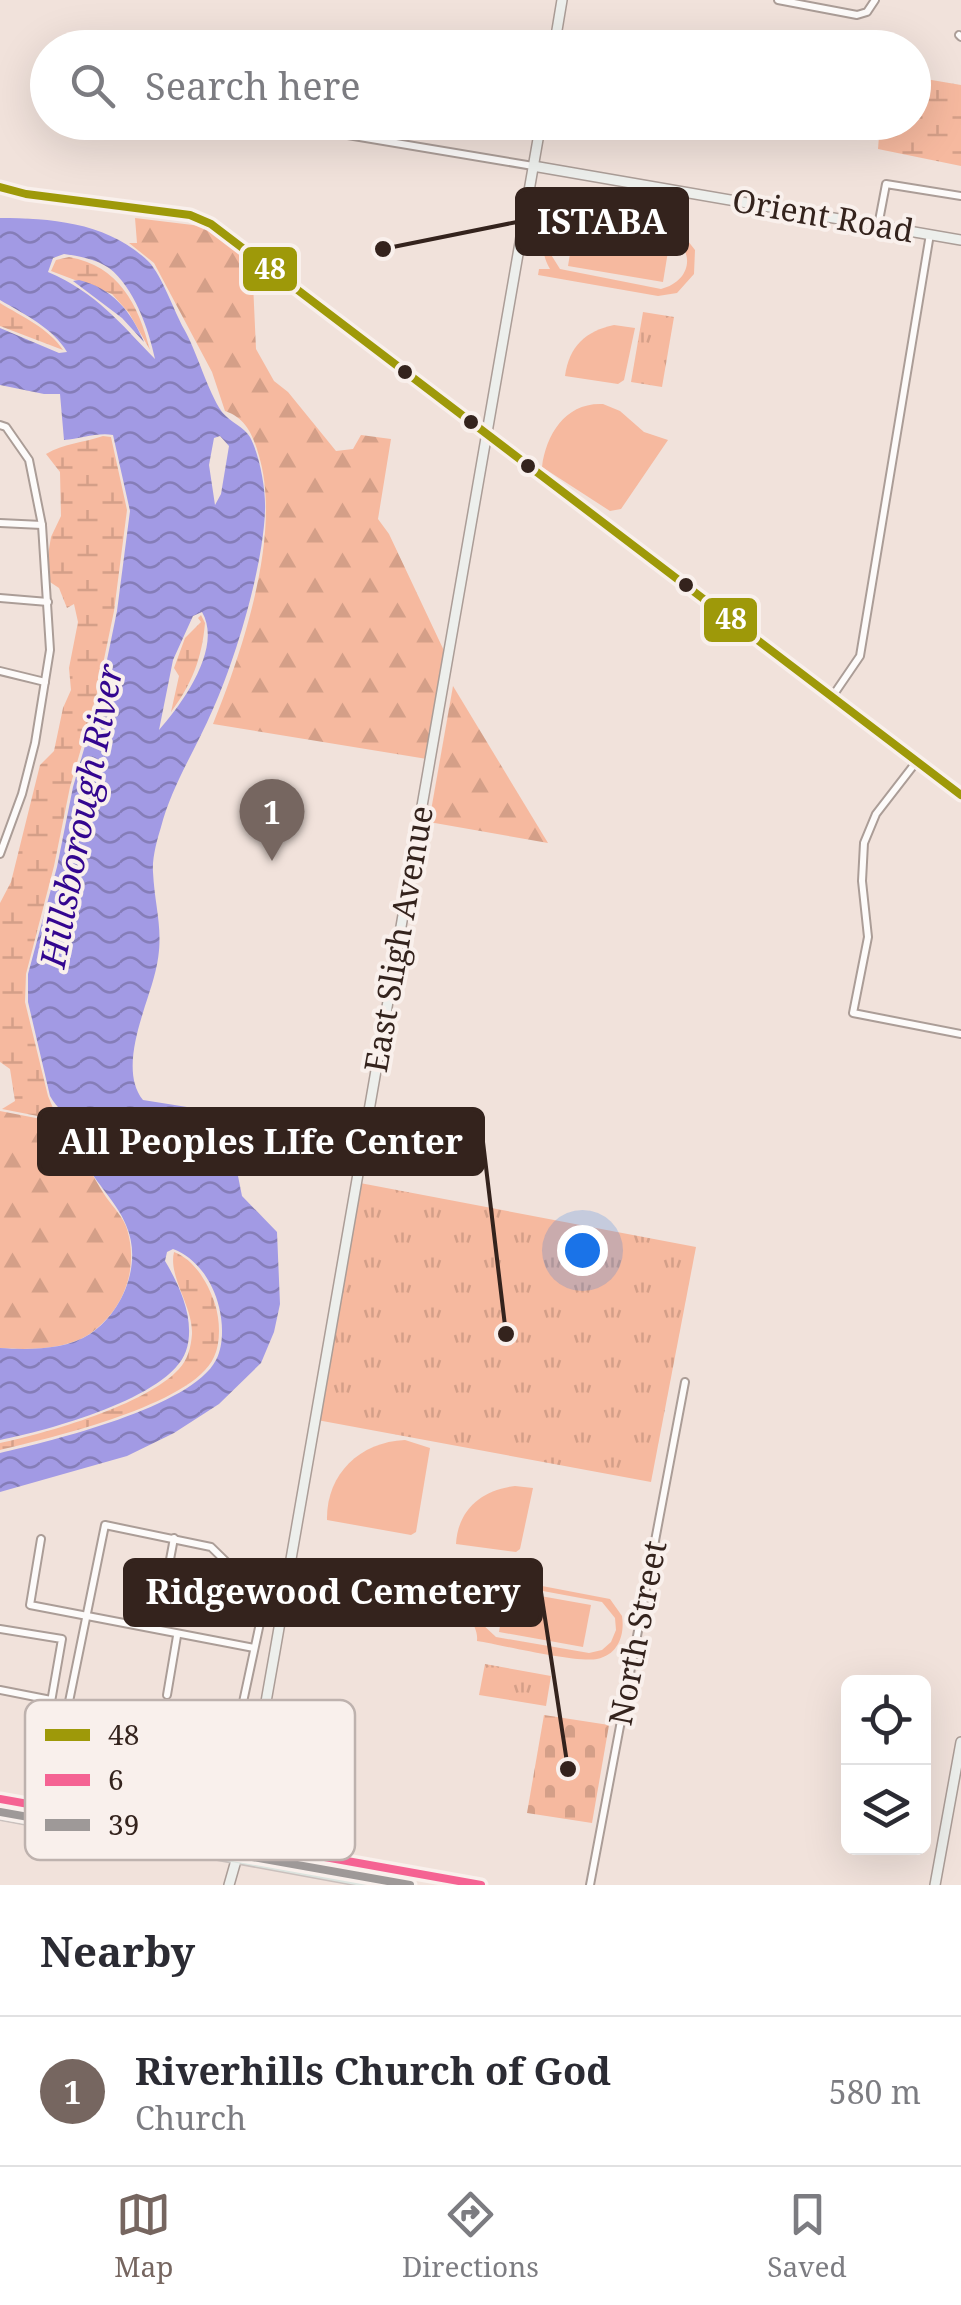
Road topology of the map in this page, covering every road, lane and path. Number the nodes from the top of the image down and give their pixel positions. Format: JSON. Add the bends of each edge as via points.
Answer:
{"nodes":[{"id":1,"x":562,"y":0,"type":"edge"},
{"id":2,"x":778,"y":0,"type":"edge"},
{"id":3,"x":875,"y":0,"type":"edge"},
{"id":4,"x":557,"y":30,"type":"edge"},
{"id":5,"x":378,"y":140,"type":"edge"},
{"id":6,"x":538,"y":140,"type":"edge"},
{"id":7,"x":533,"y":166,"type":"junction"},
{"id":8,"x":0,"y":187,"type":"edge"},
{"id":9,"x":961,"y":196,"type":"edge"},
{"id":10,"x":878,"y":226,"type":"junction"},
{"id":11,"x":930,"y":234,"type":"junction"},
{"id":12,"x":961,"y":240,"type":"edge"},
{"id":13,"x":0,"y":425,"type":"edge"},
{"id":14,"x":487,"y":436,"type":"junction"},
{"id":15,"x":0,"y":522,"type":"edge"},
{"id":16,"x":42,"y":525,"type":"junction"},
{"id":17,"x":0,"y":598,"type":"edge"},
{"id":18,"x":48,"y":602,"type":"junction"},
{"id":19,"x":0,"y":671,"type":"edge"},
{"id":20,"x":45,"y":682,"type":"junction"},
{"id":21,"x":832,"y":697,"type":"junction"},
{"id":22,"x":916,"y":761,"type":"junction"},
{"id":23,"x":961,"y":796,"type":"edge"},
{"id":24,"x":0,"y":852,"type":"edge"},
{"id":25,"x":961,"y":1034,"type":"edge"},
{"id":26,"x":685,"y":1382,"type":"dead end"},
{"id":27,"x":42,"y":1538,"type":"dead end"},
{"id":28,"x":174,"y":1538,"type":"junction"},
{"id":29,"x":164,"y":1592,"type":"dead end"},
{"id":30,"x":86,"y":1618,"type":"junction"},
{"id":31,"x":0,"y":1628,"type":"edge"},
{"id":32,"x":176,"y":1636,"type":"junction"},
{"id":33,"x":254,"y":1648,"type":"junction"},
{"id":34,"x":0,"y":1690,"type":"edge"},
{"id":35,"x":167,"y":1695,"type":"dead end"},
{"id":36,"x":50,"y":1700,"type":"joint"},
{"id":37,"x":69,"y":1700,"type":"edge"},
{"id":38,"x":243,"y":1700,"type":"edge"},
{"id":39,"x":265,"y":1700,"type":"edge"},
{"id":40,"x":961,"y":1742,"type":"edge"},
{"id":41,"x":0,"y":1799,"type":"edge"},
{"id":42,"x":25,"y":1804,"type":"edge"},
{"id":43,"x":948,"y":1813,"type":"junction"},
{"id":44,"x":0,"y":1815,"type":"edge"},
{"id":45,"x":961,"y":1815,"type":"edge"},
{"id":46,"x":25,"y":1820,"type":"edge"},
{"id":47,"x":237,"y":1860,"type":"joint"},
{"id":48,"x":326,"y":1860,"type":"edge"},
{"id":49,"x":427,"y":1880,"type":"edge"},
{"id":50,"x":232,"y":1885,"type":"edge"},
{"id":51,"x":380,"y":1885,"type":"edge"},
{"id":52,"x":480,"y":1885,"type":"edge"},
{"id":53,"x":590,"y":1885,"type":"edge"},
{"id":54,"x":935,"y":1885,"type":"edge"}],
"edges":[{"from":1,"to":4,"type":"street"},
{"from":2,"to":3,"type":"street","via":[[857,14]]},
{"from":5,"to":7,"type":"street","name":"Orient Road"},
{"from":6,"to":7,"type":"street","name":"East Sligh Avenue"},
{"from":7,"to":10,"type":"street","name":"Orient Road"},
{"from":7,"to":14,"type":"street","name":"East Sligh Avenue"},
{"from":8,"to":14,"type":"street","via":[[190,215],[211,224]]},
{"from":9,"to":10,"type":"street","via":[[886,184]]},
{"from":10,"to":11,"type":"street","name":"Orient Road"},
{"from":11,"to":12,"type":"street","name":"Orient Road"},
{"from":11,"to":21,"type":"street","via":[[860,656]]},
{"from":13,"to":16,"type":"street","via":[[29,460]]},
{"from":14,"to":21,"type":"street"},
{"from":14,"to":39,"type":"street","name":"East Sligh Avenue"},
{"from":15,"to":16,"type":"street"},
{"from":16,"to":18,"type":"street"},
{"from":17,"to":18,"type":"street"},
{"from":18,"to":20,"type":"street"},
{"from":19,"to":20,"type":"street"},
{"from":20,"to":24,"type":"street","via":[[30,760]]},
{"from":21,"to":22,"type":"street"},
{"from":22,"to":23,"type":"street"},
{"from":22,"to":25,"type":"street","via":[[876,814],[864,843],[868,937],[853,1014]]},
{"from":26,"to":53,"type":"street","name":"North Street"},
{"from":27,"to":30,"type":"street","via":[[30,1606]]},
{"from":28,"to":29,"type":"street"},
{"from":28,"to":30,"type":"street","via":[[105,1525]]},
{"from":28,"to":33,"type":"street","via":[[210,1546],[258,1593],[263,1609]]},
{"from":30,"to":32,"type":"street"},
{"from":30,"to":37,"type":"street"},
{"from":31,"to":36,"type":"street","via":[[62,1640]]},
{"from":32,"to":33,"type":"street"},
{"from":32,"to":35,"type":"street"},
{"from":33,"to":38,"type":"street"},
{"from":34,"to":36,"type":"street"},
{"from":40,"to":43,"type":"street"},
{"from":41,"to":42,"type":"main road"},
{"from":43,"to":45,"type":"street"},
{"from":43,"to":54,"type":"street"},
{"from":44,"to":46,"type":"main road"},
{"from":47,"to":50,"type":"street","name":"East Sligh Avenue"},
{"from":47,"to":51,"type":"main road"},
{"from":48,"to":49,"type":"main road"},
{"from":49,"to":52,"type":"main road"}]}
